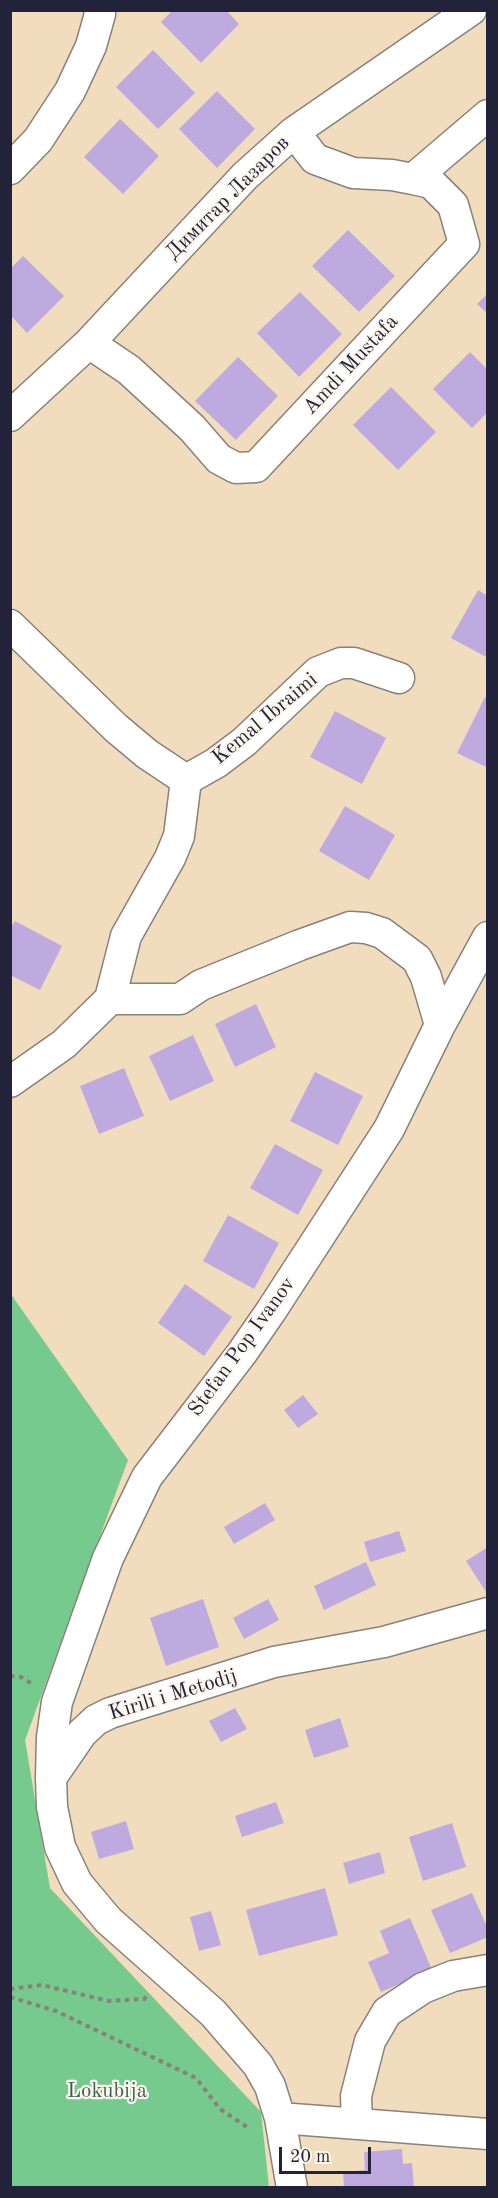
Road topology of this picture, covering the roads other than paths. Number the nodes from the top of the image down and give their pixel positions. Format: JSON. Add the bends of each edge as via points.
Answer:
{"nodes":[{"id":1,"x":99,"y":10,"type":"edge"},
{"id":2,"x":471,"y":10,"type":"edge"},
{"id":3,"x":488,"y":115,"type":"edge"},
{"id":4,"x":294,"y":132,"type":"junction"},
{"id":5,"x":10,"y":169,"type":"edge"},
{"id":6,"x":413,"y":179,"type":"junction"},
{"id":7,"x":90,"y":343,"type":"junction"},
{"id":8,"x":10,"y":416,"type":"edge"},
{"id":9,"x":10,"y":625,"type":"edge"},
{"id":10,"x":399,"y":678,"type":"dead end"},
{"id":11,"x":186,"y":780,"type":"junction"},
{"id":12,"x":488,"y":936,"type":"edge"},
{"id":13,"x":110,"y":999,"type":"junction"},
{"id":14,"x":440,"y":1025,"type":"junction"},
{"id":15,"x":10,"y":1082,"type":"edge"},
{"id":16,"x":488,"y":1613,"type":"edge"},
{"id":17,"x":51,"y":1778,"type":"junction"},
{"id":18,"x":488,"y":1970,"type":"edge"},
{"id":19,"x":357,"y":2123,"type":"junction"},
{"id":20,"x":281,"y":2125,"type":"junction"},
{"id":21,"x":488,"y":2134,"type":"edge"},
{"id":22,"x":292,"y":2187,"type":"edge"}],
"edges":[{"from":1,"to":5,"type":"street","via":[[91,46],[70,92],[38,140]]},
{"from":2,"to":4,"type":"street","name":"Димитар Лазаров"},
{"from":3,"to":6,"type":"street"},
{"from":4,"to":6,"type":"street","via":[[315,159],[353,173]]},
{"from":4,"to":7,"type":"street","name":"Димитар Лазаров","via":[[245,176]]},
{"from":6,"to":7,"type":"street","name":"Amdi Mustafa","via":[[431,183],[453,205],[464,244],[256,467],[236,468],[219,459],[129,369]]},
{"from":7,"to":8,"type":"street","name":"Димитар Лазаров"},
{"from":9,"to":11,"type":"street","via":[[116,728]]},
{"from":10,"to":11,"type":"street","name":"Kemal Ibraimi","via":[[354,663],[341,663],[318,672],[244,742]]},
{"from":11,"to":13,"type":"street","via":[[179,836],[126,936]]},
{"from":12,"to":14,"type":"street","name":"Stefan Pop Ivanov"},
{"from":13,"to":14,"type":"street","via":[[180,999],[201,985],[300,945],[350,927],[366,928],[382,933],[417,959]]},
{"from":13,"to":15,"type":"street","via":[[64,1044]]},
{"from":14,"to":17,"type":"street","name":"Stefan Pop Ivanov","via":[[389,1129],[278,1301],[147,1477],[108,1558],[57,1702]]},
{"from":16,"to":17,"type":"street","name":"Kirili i Metodij","via":[[384,1642],[274,1662],[110,1713],[82,1733]]},
{"from":17,"to":20,"type":"street","via":[[60,1847],[77,1883],[108,1920],[213,2013],[258,2065],[270,2086]]},
{"from":18,"to":19,"type":"street","via":[[433,1984],[387,2012],[370,2041],[356,2096]]},
{"from":19,"to":20,"type":"street"},
{"from":19,"to":21,"type":"street"},
{"from":20,"to":22,"type":"street"}]}
